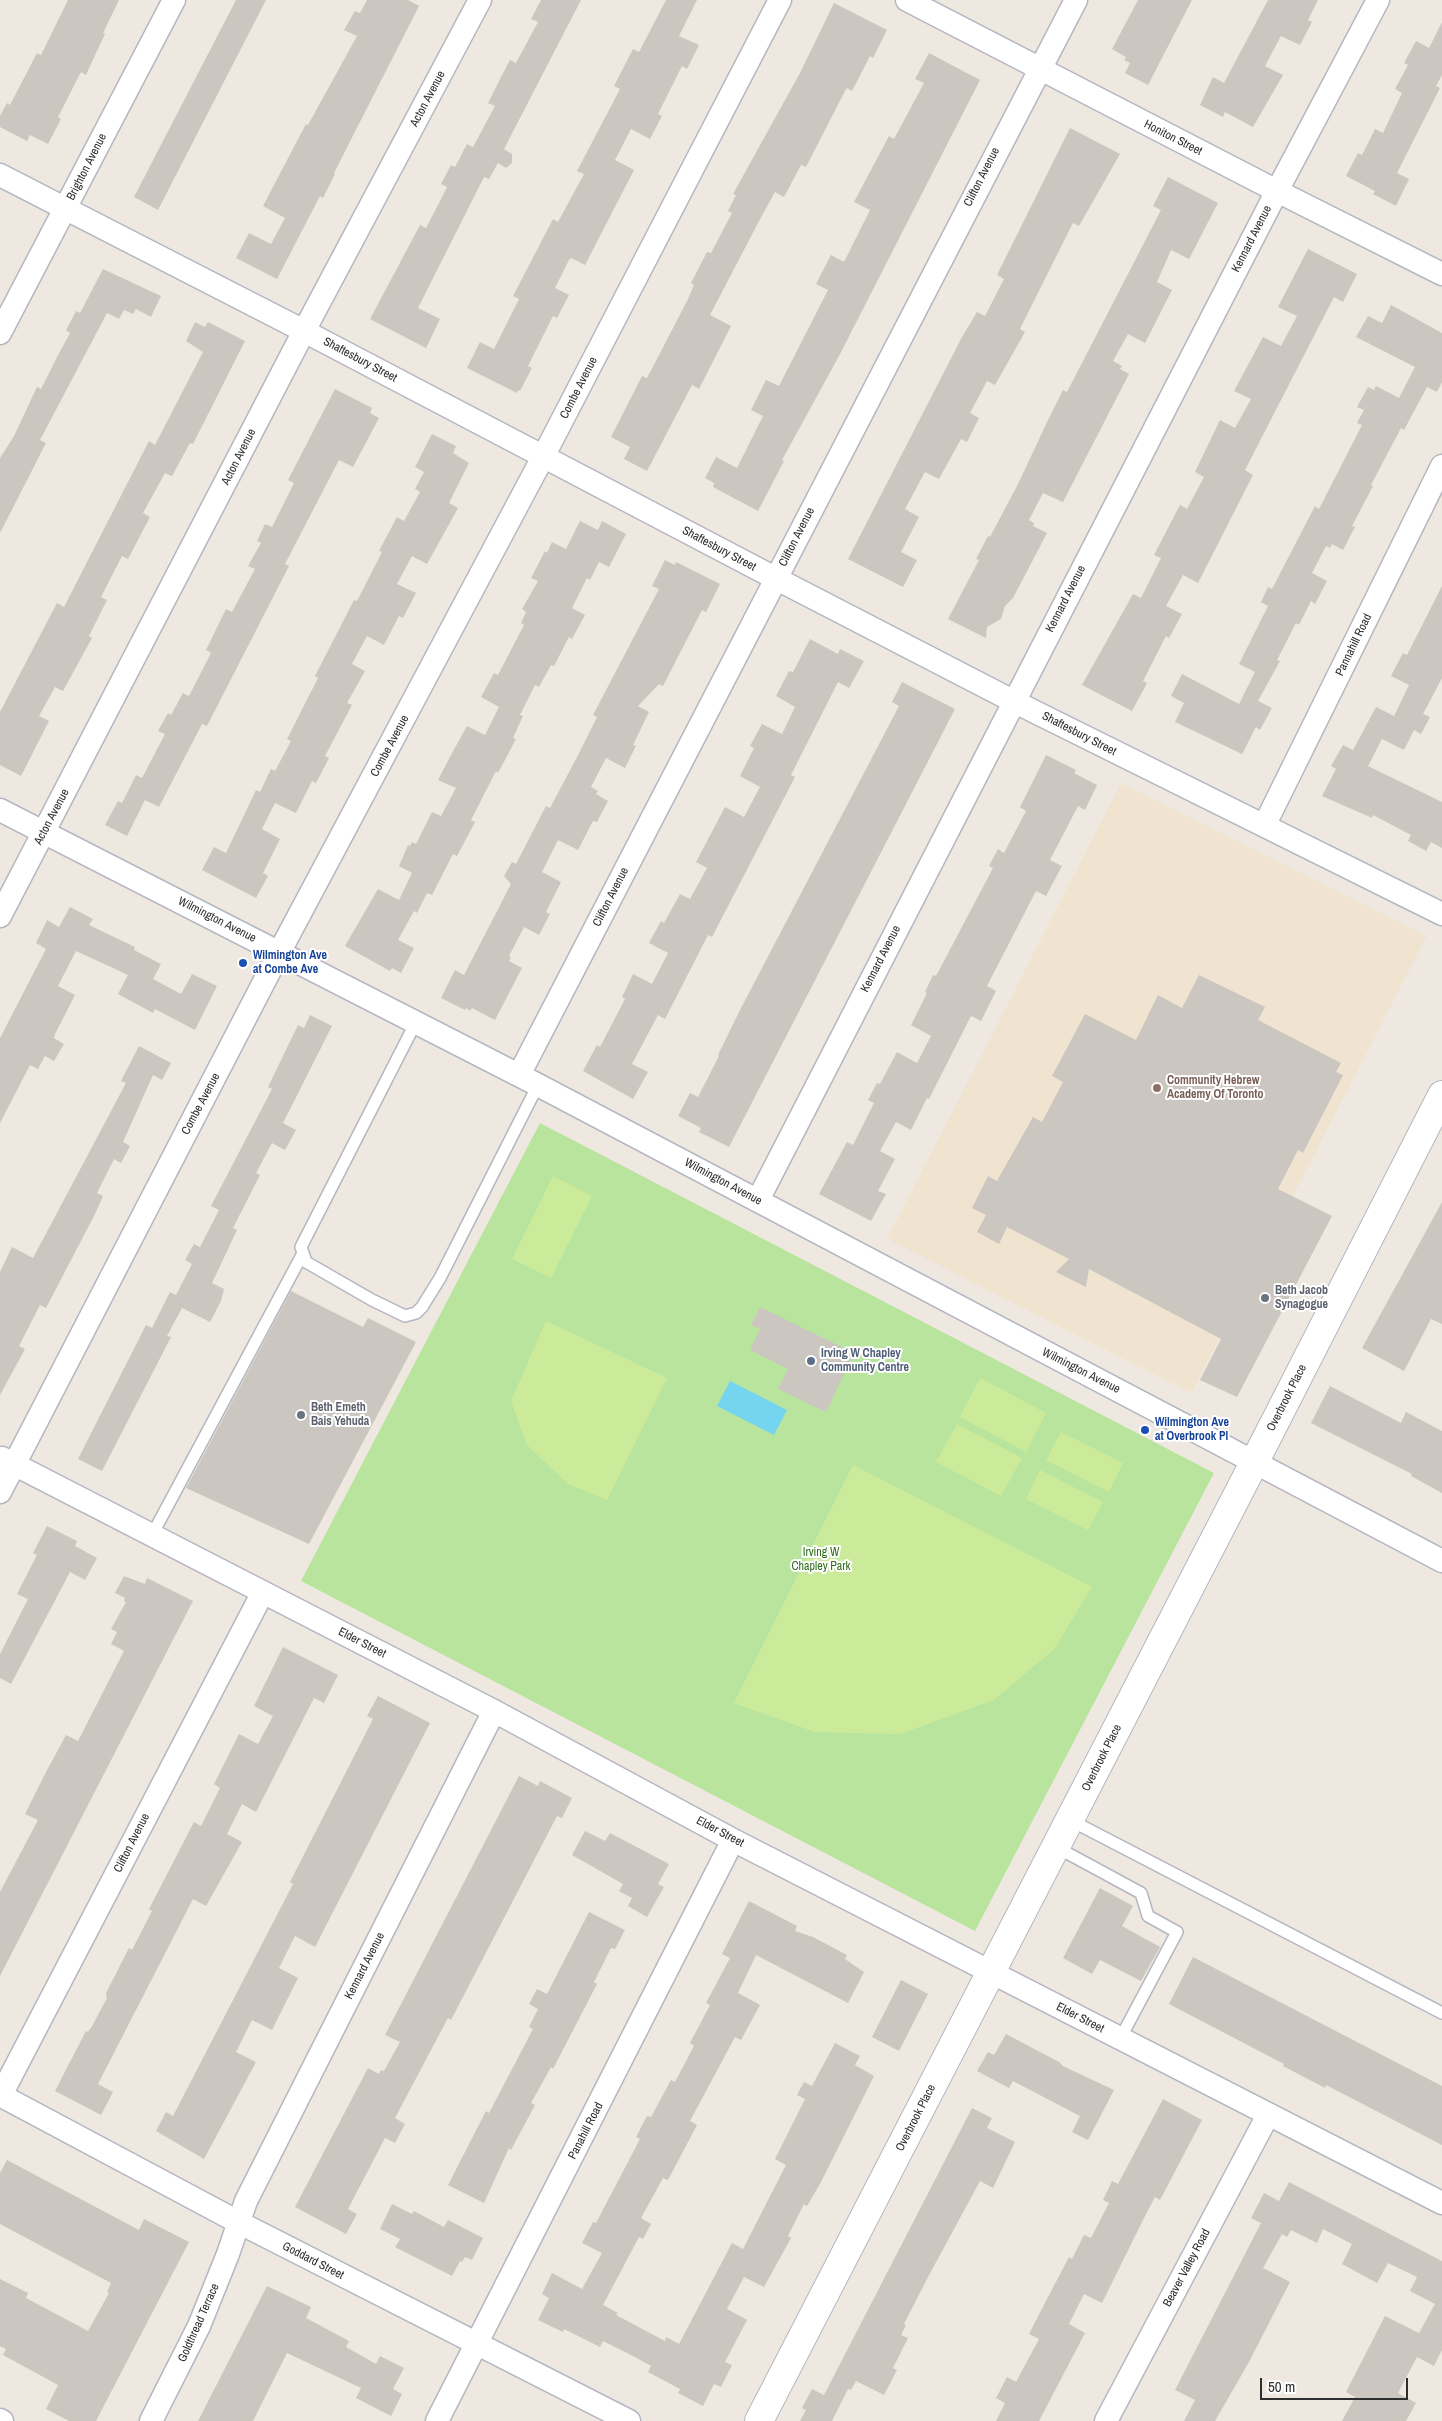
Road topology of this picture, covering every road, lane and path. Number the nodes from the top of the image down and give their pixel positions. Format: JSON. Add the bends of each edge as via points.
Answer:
{"nodes":[{"id":1,"x":174,"y":0,"type":"edge"},
{"id":2,"x":480,"y":0,"type":"edge"},
{"id":3,"x":780,"y":0,"type":"edge"},
{"id":4,"x":906,"y":0,"type":"edge"},
{"id":5,"x":1076,"y":0,"type":"edge"},
{"id":6,"x":1378,"y":0,"type":"edge"},
{"id":7,"x":1038,"y":69,"type":"junction"},
{"id":8,"x":0,"y":175,"type":"edge"},
{"id":9,"x":1276,"y":191,"type":"junction"},
{"id":10,"x":65,"y":210,"type":"junction"},
{"id":11,"x":1442,"y":274,"type":"edge"},
{"id":12,"x":304,"y":331,"type":"junction"},
{"id":13,"x":0,"y":333,"type":"edge"},
{"id":14,"x":543,"y":457,"type":"junction"},
{"id":15,"x":1442,"y":466,"type":"edge"},
{"id":16,"x":775,"y":578,"type":"junction"},
{"id":17,"x":1014,"y":701,"type":"junction"},
{"id":18,"x":0,"y":810,"type":"edge"},
{"id":19,"x":1265,"y":824,"type":"junction"},
{"id":20,"x":44,"y":832,"type":"junction"},
{"id":21,"x":1442,"y":914,"type":"edge"},
{"id":22,"x":0,"y":916,"type":"edge"},
{"id":23,"x":280,"y":951,"type":"junction"},
{"id":24,"x":416,"y":1022,"type":"junction"},
{"id":25,"x":529,"y":1080,"type":"junction"},
{"id":26,"x":1442,"y":1095,"type":"edge"},
{"id":27,"x":1435,"y":1126,"type":"edge"},
{"id":28,"x":758,"y":1200,"type":"junction"},
{"id":29,"x":302,"y":1255,"type":"junction"},
{"id":30,"x":7,"y":1460,"type":"edge"},
{"id":31,"x":1255,"y":1462,"type":"junction"},
{"id":32,"x":0,"y":1492,"type":"edge"},
{"id":33,"x":152,"y":1535,"type":"junction"},
{"id":34,"x":1442,"y":1562,"type":"edge"},
{"id":35,"x":263,"y":1592,"type":"junction"},
{"id":36,"x":494,"y":1711,"type":"junction"},
{"id":37,"x":1070,"y":1820,"type":"junction"},
{"id":38,"x":733,"y":1840,"type":"junction"},
{"id":39,"x":1056,"y":1847,"type":"junction"},
{"id":40,"x":991,"y":1972,"type":"junction"},
{"id":41,"x":1442,"y":2013,"type":"edge"},
{"id":42,"x":1120,"y":2039,"type":"junction"},
{"id":43,"x":0,"y":2095,"type":"edge"},
{"id":44,"x":1268,"y":2115,"type":"junction"},
{"id":45,"x":1442,"y":2203,"type":"edge"},
{"id":46,"x":238,"y":2222,"type":"junction"},
{"id":47,"x":478,"y":2345,"type":"junction"},
{"id":48,"x":151,"y":2421,"type":"edge"},
{"id":49,"x":438,"y":2421,"type":"edge"},
{"id":50,"x":629,"y":2421,"type":"edge"},
{"id":51,"x":759,"y":2421,"type":"edge"},
{"id":52,"x":1106,"y":2421,"type":"edge"}],
"edges":[{"from":1,"to":10,"type":"street","name":"Brighton Avenue"},
{"from":2,"to":12,"type":"street","name":"Acton Avenue"},
{"from":3,"to":14,"type":"street","name":"Combe Avenue"},
{"from":4,"to":7,"type":"street","name":"Honiton Street"},
{"from":5,"to":7,"type":"street","name":"Clifton Avenue"},
{"from":6,"to":9,"type":"street","name":"Kennard Avenue"},
{"from":7,"to":9,"type":"street","name":"Honiton Street"},
{"from":7,"to":16,"type":"street","name":"Clifton Avenue"},
{"from":8,"to":10,"type":"street","name":"Shaftesbury Street"},
{"from":9,"to":11,"type":"street","name":"Honiton Street"},
{"from":9,"to":17,"type":"street","name":"Kennard Avenue"},
{"from":10,"to":12,"type":"street","name":"Shaftesbury Street"},
{"from":10,"to":13,"type":"street","name":"Brighton Avenue"},
{"from":12,"to":14,"type":"street","name":"Shaftesbury Street"},
{"from":12,"to":20,"type":"street","name":"Acton Avenue"},
{"from":14,"to":16,"type":"street","name":"Shaftesbury Street"},
{"from":14,"to":23,"type":"street","name":"Combe Avenue"},
{"from":15,"to":19,"type":"street","name":"Pannahill Road"},
{"from":16,"to":17,"type":"street","name":"Shaftesbury Street"},
{"from":16,"to":25,"type":"street","name":"Clifton Avenue"},
{"from":17,"to":19,"type":"street","name":"Shaftesbury Street"},
{"from":17,"to":28,"type":"street","name":"Kennard Avenue"},
{"from":18,"to":20,"type":"street","name":"Wilmington Avenue"},
{"from":19,"to":21,"type":"street","name":"Shaftesbury Street"},
{"from":20,"to":22,"type":"street","name":"Acton Avenue"},
{"from":20,"to":23,"type":"street","name":"Wilmington Avenue"},
{"from":23,"to":24,"type":"street","name":"Wilmington Avenue"},
{"from":23,"to":30,"type":"street","name":"Combe Avenue"},
{"from":24,"to":25,"type":"street","name":"Wilmington Avenue"},
{"from":24,"to":29,"type":"lane","via":[[303,1240]]},
{"from":25,"to":28,"type":"street","name":"Wilmington Avenue"},
{"from":25,"to":29,"type":"lane","via":[[440,1278],[416,1314],[405,1316],[372,1300],[324,1274],[306,1262]]},
{"from":26,"to":27,"type":"street","name":"Overbrook Place"},
{"from":27,"to":31,"type":"street","name":"Overbrook Place"},
{"from":28,"to":31,"type":"street","name":"Wilmington Avenue"},
{"from":29,"to":33,"type":"lane"},
{"from":30,"to":32,"type":"street","name":"Combe Avenue"},
{"from":30,"to":33,"type":"street","name":"Elder Street"},
{"from":31,"to":34,"type":"street","name":"Wilmington Avenue"},
{"from":31,"to":37,"type":"street","name":"Overbrook Place"},
{"from":33,"to":35,"type":"street","name":"Elder Street"},
{"from":35,"to":36,"type":"street","name":"Elder Street"},
{"from":35,"to":43,"type":"street","name":"Clifton Avenue"},
{"from":36,"to":38,"type":"street","name":"Elder Street"},
{"from":36,"to":46,"type":"street","name":"Kennard Avenue"},
{"from":37,"to":39,"type":"street","name":"Overbrook Place"},
{"from":37,"to":41,"type":"lane"},
{"from":38,"to":40,"type":"street","name":"Elder Street"},
{"from":38,"to":47,"type":"street","name":"Panahill Road"},
{"from":39,"to":40,"type":"street","name":"Overbrook Place"},
{"from":39,"to":42,"type":"lane","via":[[1141,1893],[1148,1916],[1178,1932]]},
{"from":40,"to":42,"type":"street","name":"Elder Street"},
{"from":40,"to":51,"type":"street","name":"Overbrook Place"},
{"from":42,"to":44,"type":"street","name":"Elder Street"},
{"from":43,"to":46,"type":"street","name":"Goddard Street"},
{"from":44,"to":45,"type":"street","name":"Elder Street"},
{"from":44,"to":52,"type":"street","name":"Beaver Valley Road"},
{"from":46,"to":47,"type":"street","name":"Goddard Street"},
{"from":46,"to":48,"type":"street","name":"Goldthread Terrace","via":[[199,2326]]},
{"from":47,"to":49,"type":"street","name":"Panahill Road"},
{"from":47,"to":50,"type":"street","name":"Goddard Street"}]}
